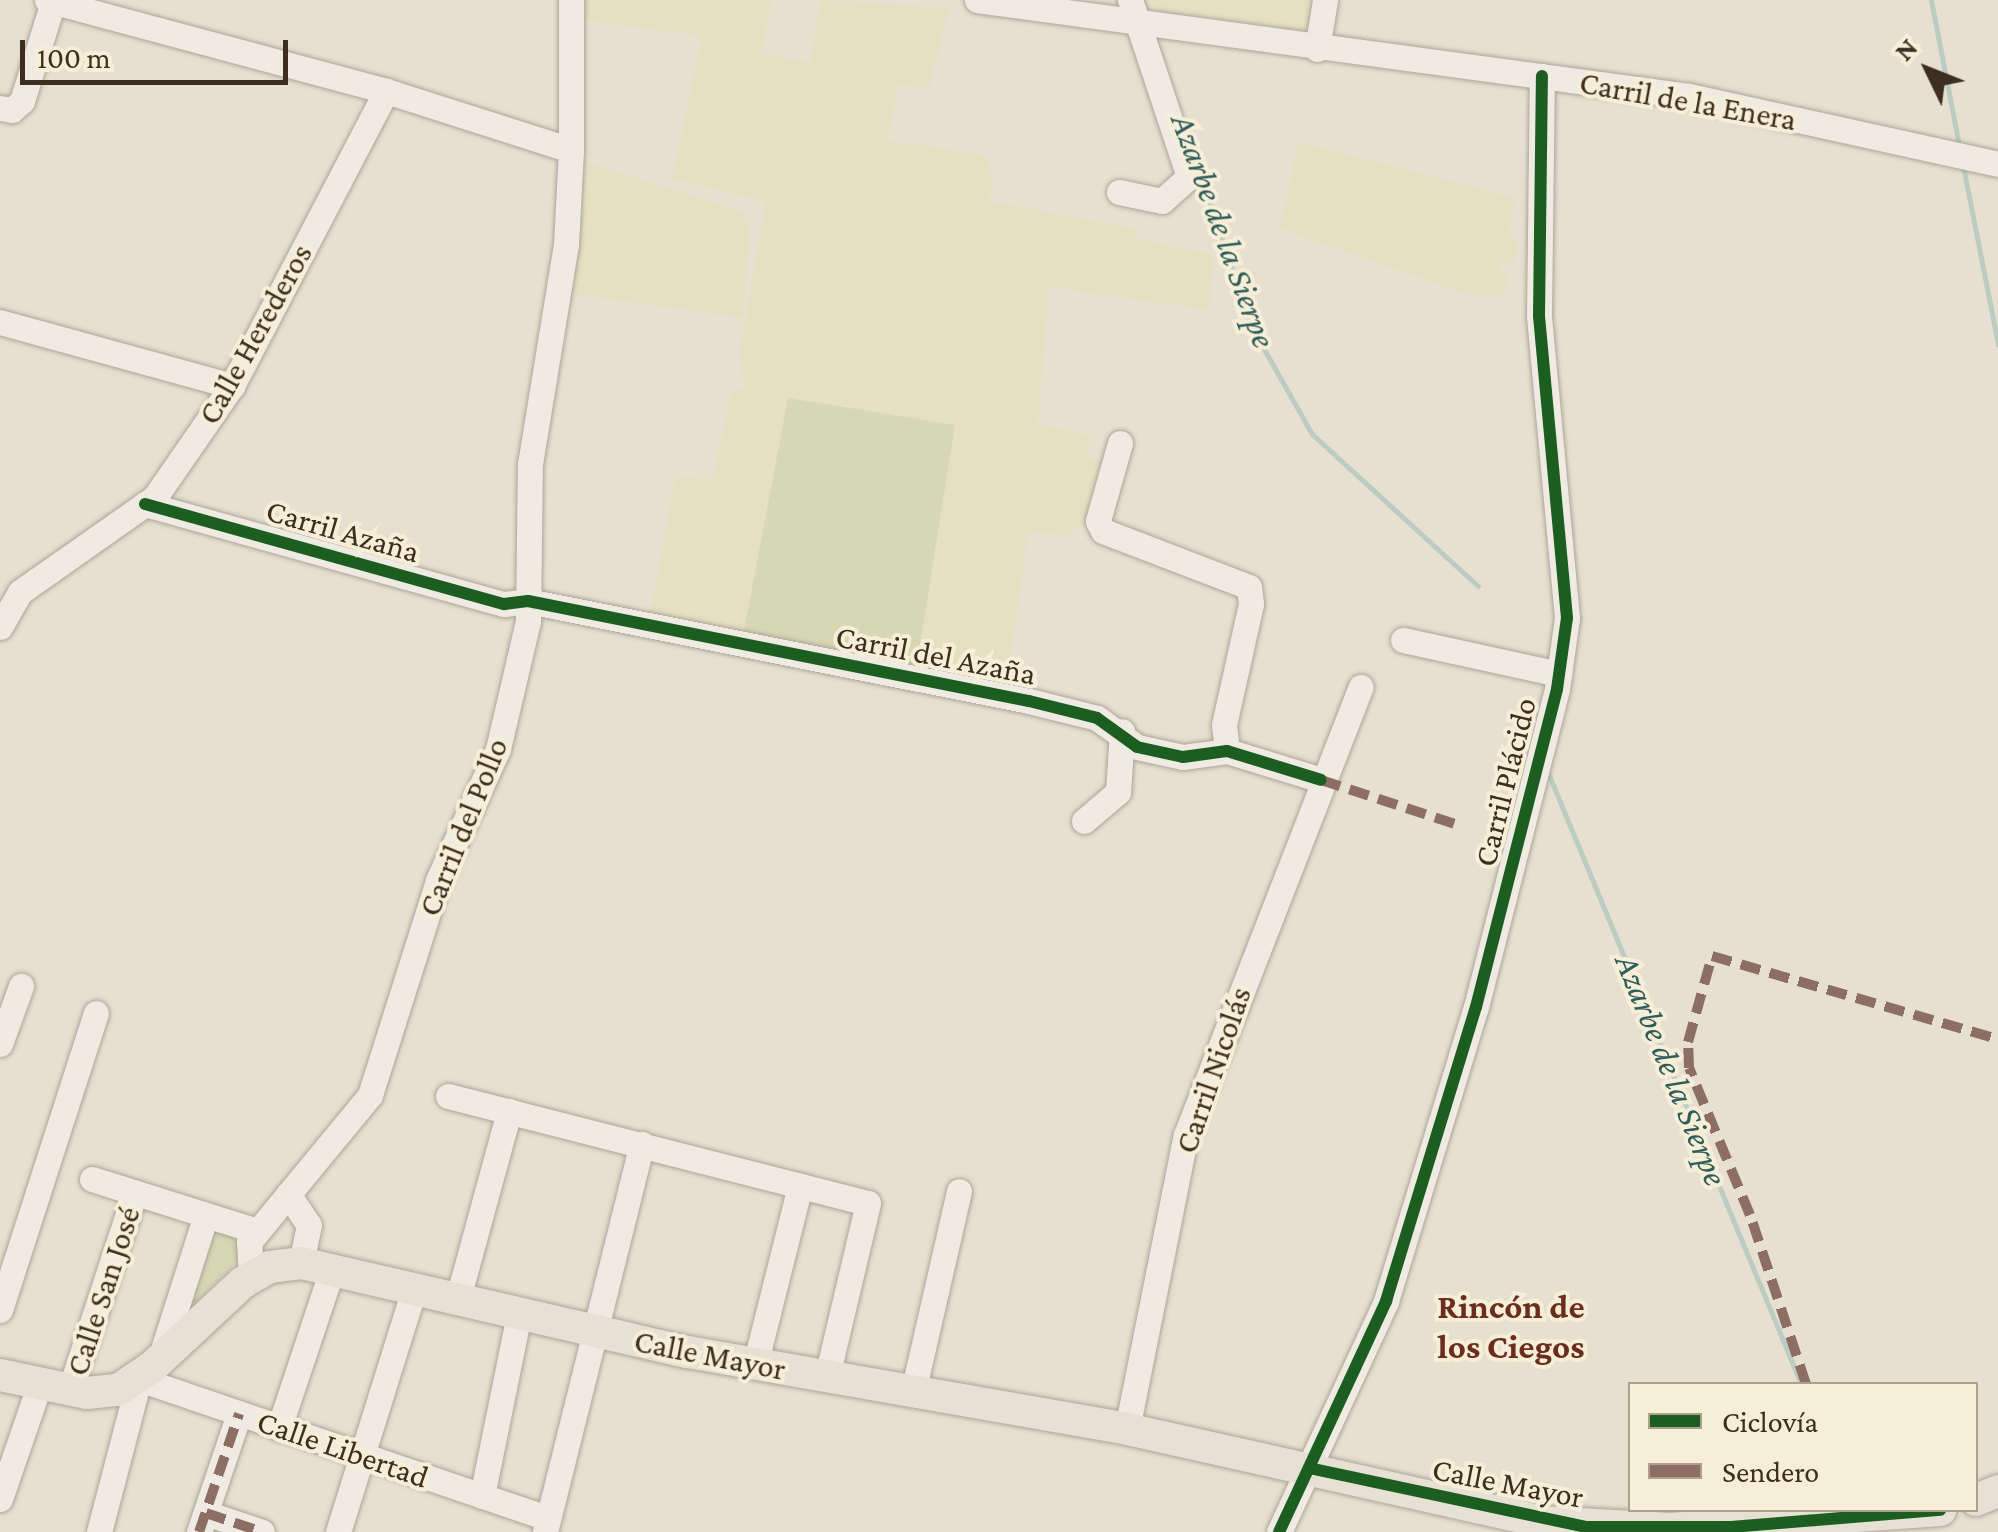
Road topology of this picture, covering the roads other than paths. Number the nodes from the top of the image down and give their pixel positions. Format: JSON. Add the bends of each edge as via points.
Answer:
{"nodes":[{"id":1,"x":572,"y":0,"type":"edge"},
{"id":2,"x":977,"y":0,"type":"edge"},
{"id":3,"x":1325,"y":0,"type":"edge"},
{"id":4,"x":50,"y":1,"type":"edge"},
{"id":5,"x":1134,"y":11,"type":"edge"},
{"id":6,"x":1316,"y":50,"type":"junction"},
{"id":7,"x":1542,"y":76,"type":"junction"},
{"id":8,"x":386,"y":90,"type":"junction"},
{"id":9,"x":0,"y":108,"type":"edge"},
{"id":10,"x":572,"y":150,"type":"junction"},
{"id":11,"x":1991,"y":162,"type":"edge"},
{"id":12,"x":1119,"y":192,"type":"dead end"},
{"id":13,"x":0,"y":322,"type":"edge"},
{"id":14,"x":232,"y":386,"type":"junction"},
{"id":15,"x":1120,"y":442,"type":"dead end"},
{"id":16,"x":144,"y":504,"type":"junction"},
{"id":17,"x":528,"y":601,"type":"junction"},
{"id":18,"x":0,"y":627,"type":"edge"},
{"id":19,"x":1402,"y":640,"type":"dead end"},
{"id":20,"x":1559,"y":674,"type":"junction"},
{"id":21,"x":1361,"y":688,"type":"dead end"},
{"id":22,"x":1122,"y":731,"type":"junction"},
{"id":23,"x":1227,"y":751,"type":"junction"},
{"id":24,"x":1321,"y":780,"type":"junction"},
{"id":25,"x":1084,"y":821,"type":"dead end"},
{"id":26,"x":21,"y":986,"type":"dead end"},
{"id":27,"x":96,"y":1013,"type":"dead end"},
{"id":28,"x":0,"y":1044,"type":"edge"},
{"id":29,"x":448,"y":1096,"type":"dead end"},
{"id":30,"x":509,"y":1112,"type":"junction"},
{"id":31,"x":642,"y":1144,"type":"junction"},
{"id":32,"x":92,"y":1179,"type":"dead end"},
{"id":33,"x":800,"y":1186,"type":"junction"},
{"id":34,"x":959,"y":1191,"type":"dead end"},
{"id":35,"x":135,"y":1192,"type":"junction"},
{"id":36,"x":288,"y":1194,"type":"junction"},
{"id":37,"x":206,"y":1214,"type":"junction"},
{"id":38,"x":257,"y":1232,"type":"junction"},
{"id":39,"x":317,"y":1266,"type":"junction"},
{"id":40,"x":251,"y":1277,"type":"junction"},
{"id":41,"x":415,"y":1287,"type":"junction"},
{"id":42,"x":458,"y":1298,"type":"junction"},
{"id":43,"x":0,"y":1310,"type":"edge"},
{"id":44,"x":520,"y":1314,"type":"junction"},
{"id":45,"x":592,"y":1331,"type":"junction"},
{"id":46,"x":756,"y":1365,"type":"junction"},
{"id":47,"x":149,"y":1370,"type":"junction"},
{"id":48,"x":0,"y":1374,"type":"edge"},
{"id":49,"x":827,"y":1377,"type":"junction"},
{"id":50,"x":55,"y":1386,"type":"junction"},
{"id":51,"x":913,"y":1392,"type":"junction"},
{"id":52,"x":240,"y":1414,"type":"junction"},
{"id":53,"x":280,"y":1428,"type":"junction"},
{"id":54,"x":1127,"y":1430,"type":"junction"},
{"id":55,"x":364,"y":1456,"type":"junction"},
{"id":56,"x":1308,"y":1468,"type":"junction"},
{"id":57,"x":482,"y":1496,"type":"junction"},
{"id":58,"x":0,"y":1499,"type":"edge"},
{"id":59,"x":1916,"y":1512,"type":"edge"},
{"id":60,"x":202,"y":1522,"type":"edge"},
{"id":61,"x":547,"y":1525,"type":"edge"},
{"id":62,"x":98,"y":1532,"type":"edge"},
{"id":63,"x":262,"y":1532,"type":"edge"},
{"id":64,"x":338,"y":1532,"type":"edge"},
{"id":65,"x":1279,"y":1532,"type":"edge"}],
"edges":[{"from":1,"to":10,"type":"street"},
{"from":2,"to":5,"type":"street","name":"Carril de la Enera"},
{"from":3,"to":6,"type":"street"},
{"from":4,"to":8,"type":"street"},
{"from":4,"to":9,"type":"street","via":[[22,100],[12,110]]},
{"from":5,"to":6,"type":"street","name":"Carril de la Enera"},
{"from":5,"to":12,"type":"street","via":[[1188,177],[1162,201]]},
{"from":6,"to":7,"type":"street","name":"Carril de la Enera"},
{"from":7,"to":11,"type":"street","name":"Carril de la Enera","via":[[1689,96]]},
{"from":7,"to":20,"type":"street","name":"Carril Plácido","via":[[1539,316],[1567,618]]},
{"from":8,"to":10,"type":"street"},
{"from":8,"to":14,"type":"street","name":"Calle Herederos"},
{"from":10,"to":17,"type":"street","name":"Carril del Pollo","via":[[566,245],[530,464]]},
{"from":13,"to":14,"type":"street"},
{"from":14,"to":16,"type":"street","name":"Calle Herederos"},
{"from":15,"to":23,"type":"street","via":[[1098,521],[1103,531],[1248,588],[1251,604],[1224,725]]},
{"from":16,"to":17,"type":"street","name":"Carril Azaña","via":[[504,604]]},
{"from":16,"to":18,"type":"street","name":"Calle Herederos","via":[[20,592]]},
{"from":17,"to":22,"type":"street","name":"Carril del Azaña","via":[[1029,700]]},
{"from":17,"to":36,"type":"street","name":"Carril del Pollo","via":[[498,749],[438,880],[383,1065],[356,1118]]},
{"from":19,"to":20,"type":"street"},
{"from":20,"to":56,"type":"street","name":"Carril Plácido","via":[[1476,1008],[1386,1301]]},
{"from":21,"to":24,"type":"street","name":"Carril Nicolás"},
{"from":22,"to":23,"type":"street","name":"Carril del Azaña","via":[[1137,747],[1183,757]]},
{"from":22,"to":25,"type":"street","via":[[1118,792]]},
{"from":23,"to":24,"type":"street","name":"Carril del Azaña"},
{"from":24,"to":54,"type":"street","name":"Carril Nicolás","via":[[1186,1136]]},
{"from":26,"to":28,"type":"street"},
{"from":27,"to":43,"type":"street"},
{"from":29,"to":30,"type":"street"},
{"from":30,"to":31,"type":"street"},
{"from":30,"to":42,"type":"street"},
{"from":31,"to":33,"type":"street"},
{"from":31,"to":45,"type":"street"},
{"from":32,"to":35,"type":"street"},
{"from":33,"to":46,"type":"street"},
{"from":33,"to":49,"type":"street","via":[[868,1203]]},
{"from":34,"to":51,"type":"street"},
{"from":35,"to":37,"type":"street"},
{"from":35,"to":50,"type":"street","name":"Calle San José"},
{"from":36,"to":38,"type":"street","name":"Carril del Pollo"},
{"from":36,"to":39,"type":"street","via":[[309,1225]]},
{"from":37,"to":38,"type":"street"},
{"from":37,"to":47,"type":"street"},
{"from":38,"to":40,"type":"street","via":[[246,1256]]},
{"from":39,"to":40,"type":"main road","name":"Calle Mayor"},
{"from":39,"to":41,"type":"main road","name":"Calle Mayor"},
{"from":39,"to":53,"type":"street"},
{"from":40,"to":47,"type":"main road","name":"Calle Mayor"},
{"from":41,"to":42,"type":"main road","name":"Calle Mayor"},
{"from":41,"to":55,"type":"street"},
{"from":42,"to":44,"type":"main road","name":"Calle Mayor"},
{"from":44,"to":45,"type":"main road","name":"Calle Mayor"},
{"from":44,"to":57,"type":"street"},
{"from":45,"to":46,"type":"main road","name":"Calle Mayor"},
{"from":45,"to":61,"type":"street"},
{"from":46,"to":49,"type":"main road","name":"Calle Mayor"},
{"from":47,"to":50,"type":"main road","name":"Calle Mayor","via":[[108,1393]]},
{"from":47,"to":52,"type":"street","name":"Calle Libertad"},
{"from":47,"to":62,"type":"street"},
{"from":48,"to":50,"type":"main road","name":"Calle Mayor"},
{"from":49,"to":51,"type":"main road","name":"Calle Mayor"},
{"from":50,"to":58,"type":"street","name":"Calle San José"},
{"from":51,"to":54,"type":"main road","name":"Calle Mayor"},
{"from":52,"to":53,"type":"street","name":"Calle Libertad"},
{"from":52,"to":60,"type":"street"},
{"from":53,"to":55,"type":"street","name":"Calle Libertad"},
{"from":54,"to":56,"type":"main road","name":"Calle Mayor"},
{"from":55,"to":57,"type":"street","name":"Calle Libertad"},
{"from":55,"to":64,"type":"street"},
{"from":56,"to":59,"type":"main road","name":"Calle Mayor","via":[[1587,1527],[1732,1527]]},
{"from":56,"to":65,"type":"street","name":"Carril Plácido"},
{"from":57,"to":61,"type":"street","name":"Calle Libertad"},
{"from":60,"to":63,"type":"street"}]}
